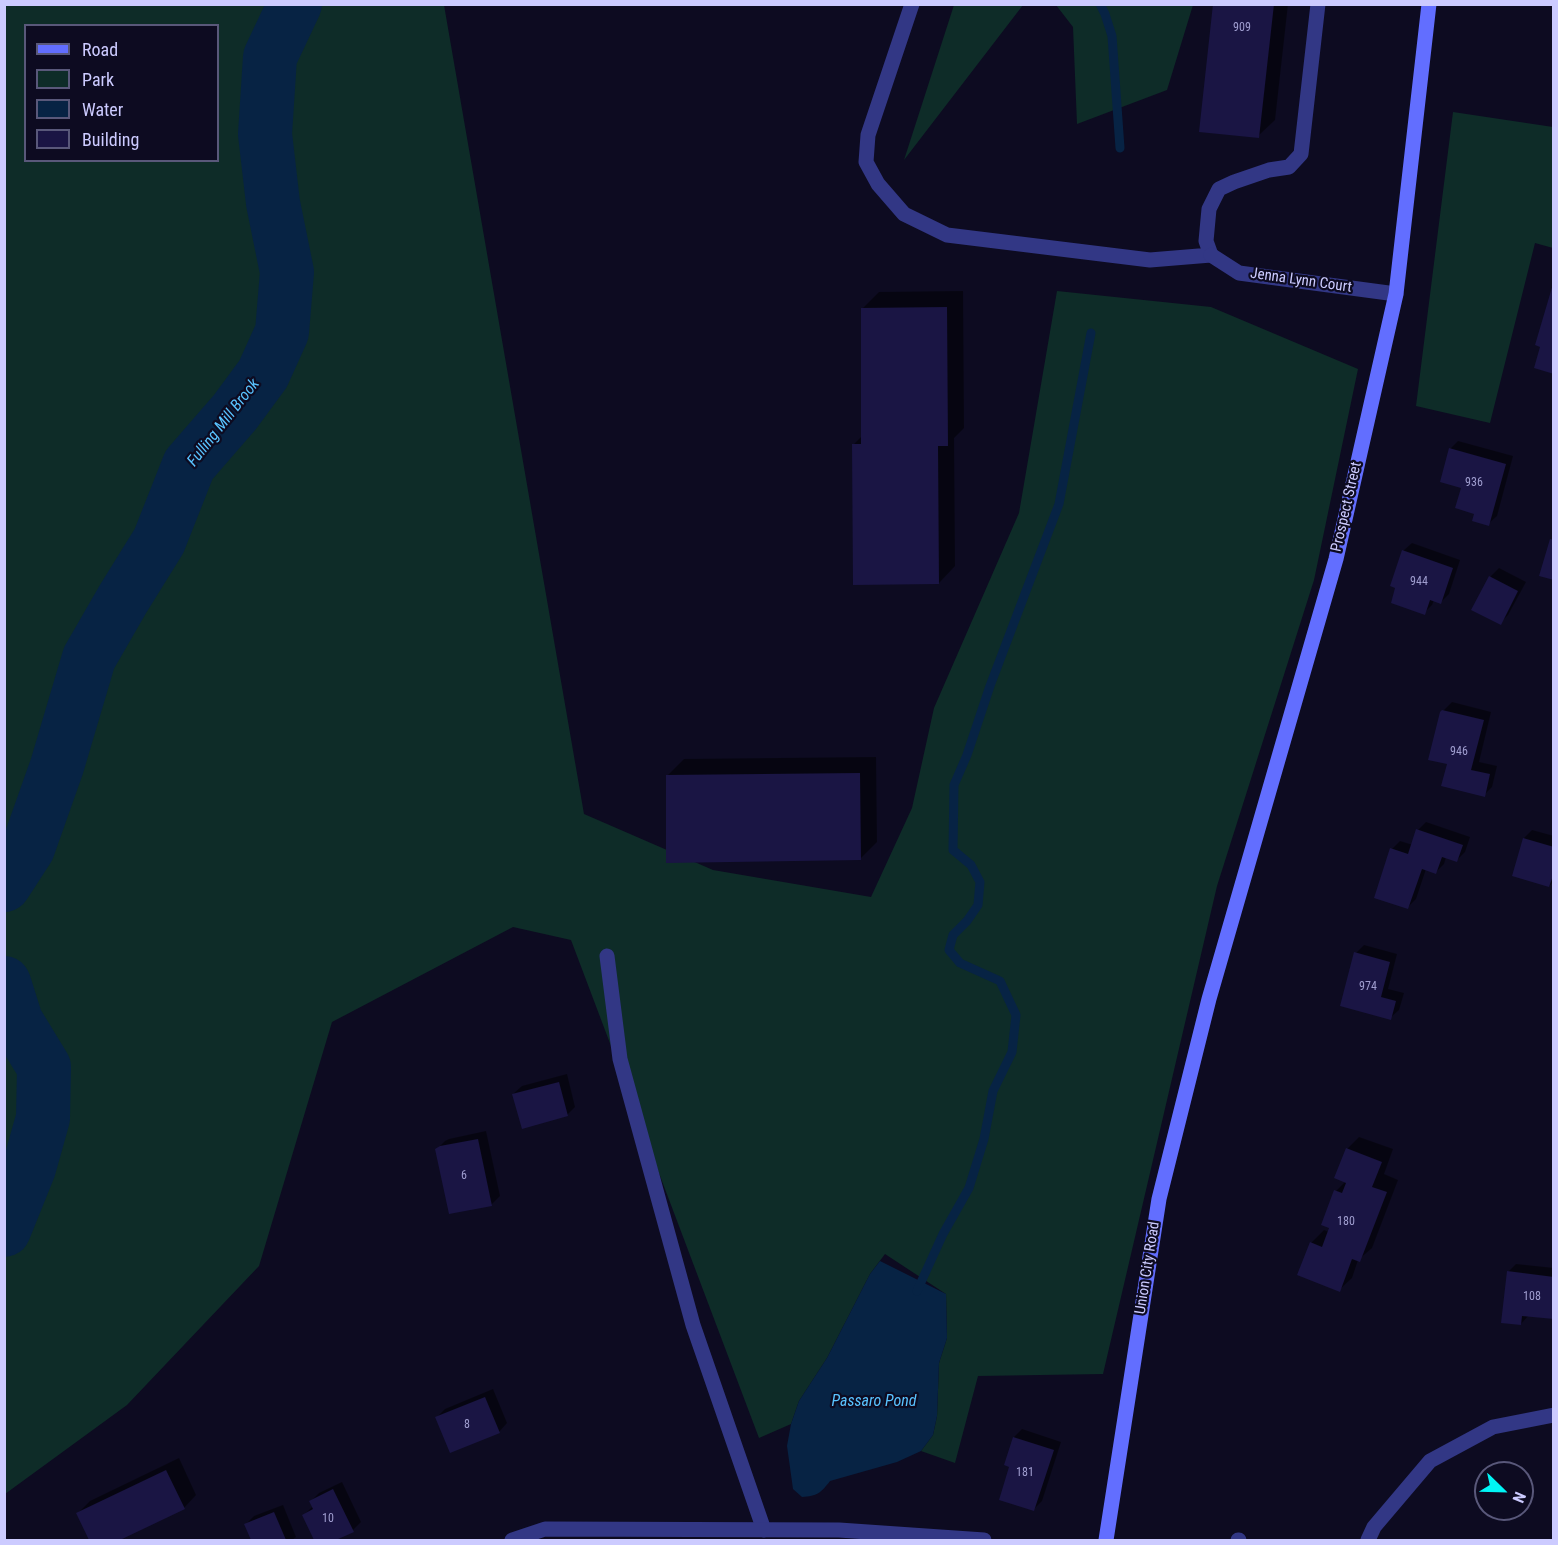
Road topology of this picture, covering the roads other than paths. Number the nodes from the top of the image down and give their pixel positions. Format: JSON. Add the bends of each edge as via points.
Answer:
{"nodes":[{"id":1,"x":912,"y":4,"type":"edge"},
{"id":2,"x":1318,"y":4,"type":"edge"},
{"id":3,"x":1429,"y":4,"type":"edge"},
{"id":4,"x":1211,"y":255,"type":"junction"},
{"id":5,"x":1396,"y":294,"type":"junction"},
{"id":6,"x":607,"y":956,"type":"dead end"},
{"id":7,"x":1209,"y":999,"type":"joint"},
{"id":8,"x":1554,"y":1415,"type":"edge"},
{"id":9,"x":764,"y":1530,"type":"junction"},
{"id":10,"x":675,"y":1535,"type":"edge"},
{"id":11,"x":512,"y":1540,"type":"edge"},
{"id":12,"x":984,"y":1540,"type":"edge"},
{"id":13,"x":1106,"y":1540,"type":"edge"},
{"id":14,"x":1368,"y":1540,"type":"edge"}],
"edges":[{"from":1,"to":4,"type":"street","via":[[868,135],[866,162],[878,184],[904,214],[947,235],[1150,260]]},
{"from":2,"to":4,"type":"street","via":[[1301,154],[1289,167],[1269,170],[1219,189],[1209,209],[1206,241]]},
{"from":3,"to":5,"type":"main road","name":"Prospect Street"},
{"from":4,"to":5,"type":"street","name":"Jenna Lynn Court","via":[[1239,273]]},
{"from":5,"to":7,"type":"main road","name":"Prospect Street","via":[[1336,559]]},
{"from":6,"to":9,"type":"street","via":[[620,1059],[665,1225],[693,1325]]},
{"from":7,"to":13,"type":"main road","name":"Union City Road","via":[[1159,1199]]},
{"from":8,"to":14,"type":"street","via":[[1493,1427],[1430,1461],[1374,1527]]},
{"from":9,"to":10,"type":"street"},
{"from":9,"to":12,"type":"street","via":[[839,1530]]},
{"from":10,"to":11,"type":"street","via":[[545,1529]]}]}
